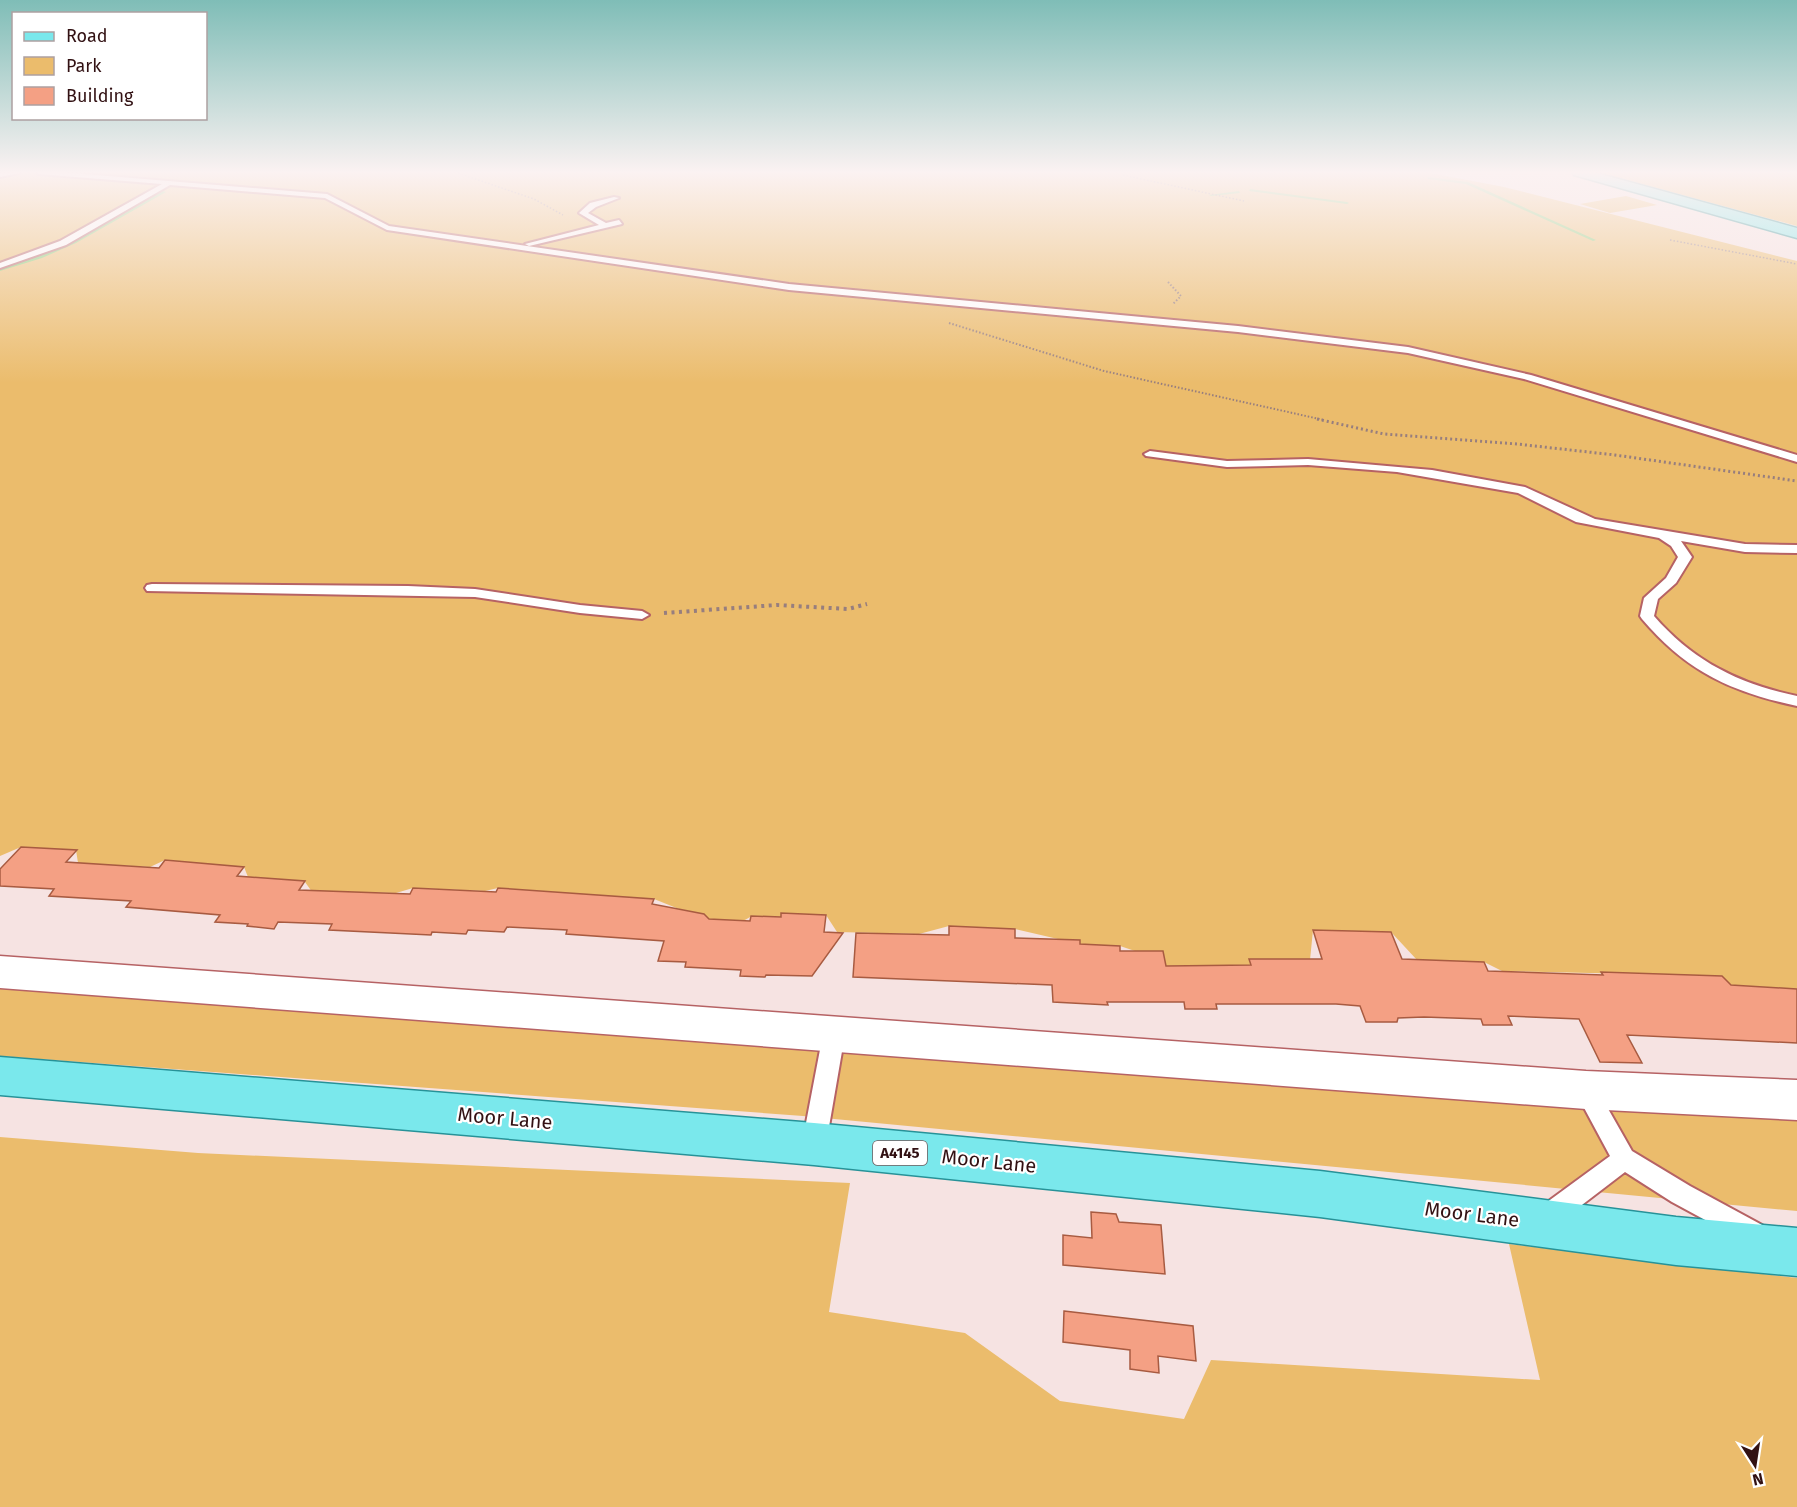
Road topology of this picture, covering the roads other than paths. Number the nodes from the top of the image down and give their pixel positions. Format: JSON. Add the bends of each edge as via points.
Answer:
{"nodes":[{"id":1,"x":64,"y":242,"type":"edge"},
{"id":2,"x":487,"y":242,"type":"edge"},
{"id":3,"x":539,"y":242,"type":"edge"},
{"id":4,"x":557,"y":242,"type":"edge"},
{"id":5,"x":513,"y":246,"type":"junction"},
{"id":6,"x":637,"y":255,"type":"dead end"},
{"id":7,"x":0,"y":266,"type":"edge"},
{"id":8,"x":1150,"y":454,"type":"dead end"},
{"id":9,"x":1797,"y":459,"type":"edge"},
{"id":10,"x":1656,"y":534,"type":"junction"},
{"id":11,"x":1797,"y":549,"type":"edge"},
{"id":12,"x":152,"y":588,"type":"dead end"},
{"id":13,"x":642,"y":615,"type":"road end"},
{"id":14,"x":1797,"y":701,"type":"edge"},
{"id":15,"x":0,"y":972,"type":"edge"},
{"id":16,"x":834,"y":1034,"type":"junction"},
{"id":17,"x":0,"y":1076,"type":"edge"},
{"id":18,"x":1586,"y":1090,"type":"junction"},
{"id":19,"x":1797,"y":1100,"type":"edge"},
{"id":20,"x":814,"y":1144,"type":"junction"},
{"id":21,"x":1624,"y":1159,"type":"junction"},
{"id":22,"x":1541,"y":1222,"type":"junction"},
{"id":23,"x":1793,"y":1252,"type":"edge"}],
"edges":[{"from":1,"to":7,"type":"lane"},
{"from":2,"to":5,"type":"lane"},
{"from":3,"to":5,"type":"lane"},
{"from":4,"to":6,"type":"lane"},
{"from":5,"to":9,"type":"lane","via":[[789,287],[1239,329],[1408,350],[1527,377]]},
{"from":8,"to":10,"type":"lane","via":[[1227,464],[1297,462],[1432,474],[1521,490],[1580,519]]},
{"from":10,"to":11,"type":"lane","via":[[1746,548]]},
{"from":10,"to":14,"type":"lane","via":[[1676,543],[1685,557],[1671,580],[1651,598],[1647,616],[1663,637],[1687,659],[1719,676],[1752,690]]},
{"from":12,"to":13,"type":"lane","via":[[475,593]]},
{"from":15,"to":16,"type":"street"},
{"from":16,"to":18,"type":"street"},
{"from":16,"to":20,"type":"lane"},
{"from":17,"to":20,"type":"main road","name":"Moor Lane","number":"A4145"},
{"from":18,"to":19,"type":"street"},
{"from":18,"to":21,"type":"lane"},
{"from":20,"to":22,"type":"main road","name":"Moor Lane","number":"A4145","via":[[1320,1194]]},
{"from":21,"to":22,"type":"lane"},
{"from":21,"to":23,"type":"lane","via":[[1681,1194]]},
{"from":22,"to":23,"type":"main road","name":"Moor Lane","number":"A4145"}]}
